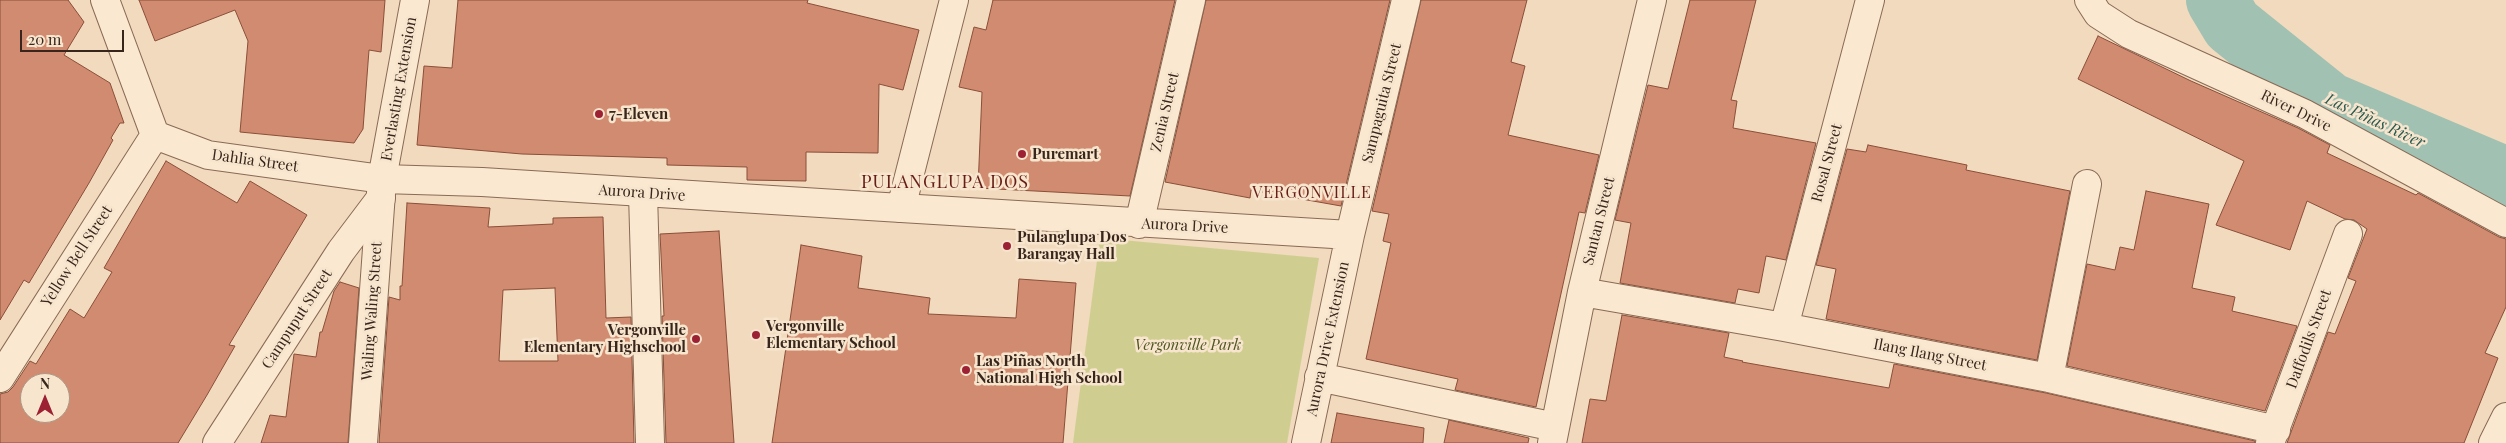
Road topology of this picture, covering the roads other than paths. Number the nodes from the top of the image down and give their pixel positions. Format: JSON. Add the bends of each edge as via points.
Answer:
{"nodes":[{"id":1,"x":105,"y":0,"type":"edge"},
{"id":2,"x":415,"y":0,"type":"edge"},
{"id":3,"x":954,"y":0,"type":"edge"},
{"id":4,"x":1191,"y":0,"type":"edge"},
{"id":5,"x":1406,"y":0,"type":"edge"},
{"id":6,"x":1652,"y":0,"type":"edge"},
{"id":7,"x":1870,"y":0,"type":"edge"},
{"id":8,"x":2090,"y":0,"type":"edge"},
{"id":9,"x":155,"y":135,"type":"junction"},
{"id":10,"x":2087,"y":184,"type":"dead end"},
{"id":11,"x":382,"y":188,"type":"junction"},
{"id":12,"x":643,"y":193,"type":"junction"},
{"id":13,"x":901,"y":208,"type":"junction"},
{"id":14,"x":2506,"y":223,"type":"edge"},
{"id":15,"x":1140,"y":224,"type":"junction"},
{"id":16,"x":2348,"y":234,"type":"dead end"},
{"id":17,"x":1350,"y":235,"type":"junction"},
{"id":18,"x":1582,"y":292,"type":"junction"},
{"id":19,"x":1784,"y":327,"type":"junction"},
{"id":20,"x":1320,"y":377,"type":"junction"},
{"id":21,"x":0,"y":378,"type":"edge"},
{"id":22,"x":2049,"y":378,"type":"junction"},
{"id":23,"x":2506,"y":418,"type":"edge"},
{"id":24,"x":1554,"y":435,"type":"edge"},
{"id":25,"x":2273,"y":436,"type":"edge"},
{"id":26,"x":217,"y":443,"type":"edge"},
{"id":27,"x":363,"y":443,"type":"edge"},
{"id":28,"x":650,"y":443,"type":"edge"},
{"id":29,"x":1306,"y":443,"type":"edge"},
{"id":30,"x":2493,"y":443,"type":"edge"}],
"edges":[{"from":1,"to":9,"type":"street"},
{"from":2,"to":11,"type":"street","name":"Everlasting Extension"},
{"from":3,"to":13,"type":"street"},
{"from":4,"to":15,"type":"street","name":"Zenia Street"},
{"from":5,"to":17,"type":"street","name":"Sampaguita Street"},
{"from":6,"to":18,"type":"street","name":"Santan Street"},
{"from":7,"to":19,"type":"street","name":"Rosal Street"},
{"from":8,"to":14,"type":"street","name":"River Drive","via":[[2098,14],[2129,34],[2305,114]]},
{"from":9,"to":11,"type":"street","name":"Dahlia Street","via":[[208,155]]},
{"from":9,"to":21,"type":"street","name":"Yellow Bell Street"},
{"from":10,"to":22,"type":"street"},
{"from":11,"to":12,"type":"street","name":"Aurora Drive","via":[[482,182]]},
{"from":11,"to":26,"type":"street","name":"Campuput Street"},
{"from":11,"to":27,"type":"street","name":"Waling Waling Street"},
{"from":12,"to":13,"type":"street","name":"Aurora Drive"},
{"from":12,"to":28,"type":"street"},
{"from":13,"to":15,"type":"street","name":"Aurora Drive"},
{"from":15,"to":17,"type":"street","name":"Aurora Drive"},
{"from":16,"to":25,"type":"street","name":"Daffodils Street"},
{"from":17,"to":20,"type":"street","name":"Aurora Drive Extension"},
{"from":18,"to":19,"type":"street","name":"Ilang Ilang Street"},
{"from":18,"to":24,"type":"street","name":"Santan Street"},
{"from":19,"to":22,"type":"street","name":"Ilang Ilang Street"},
{"from":20,"to":24,"type":"street"},
{"from":20,"to":29,"type":"street","name":"Aurora Drive Extension"},
{"from":22,"to":25,"type":"street","name":"Ilang Ilang Street"},
{"from":23,"to":30,"type":"street"}]}
